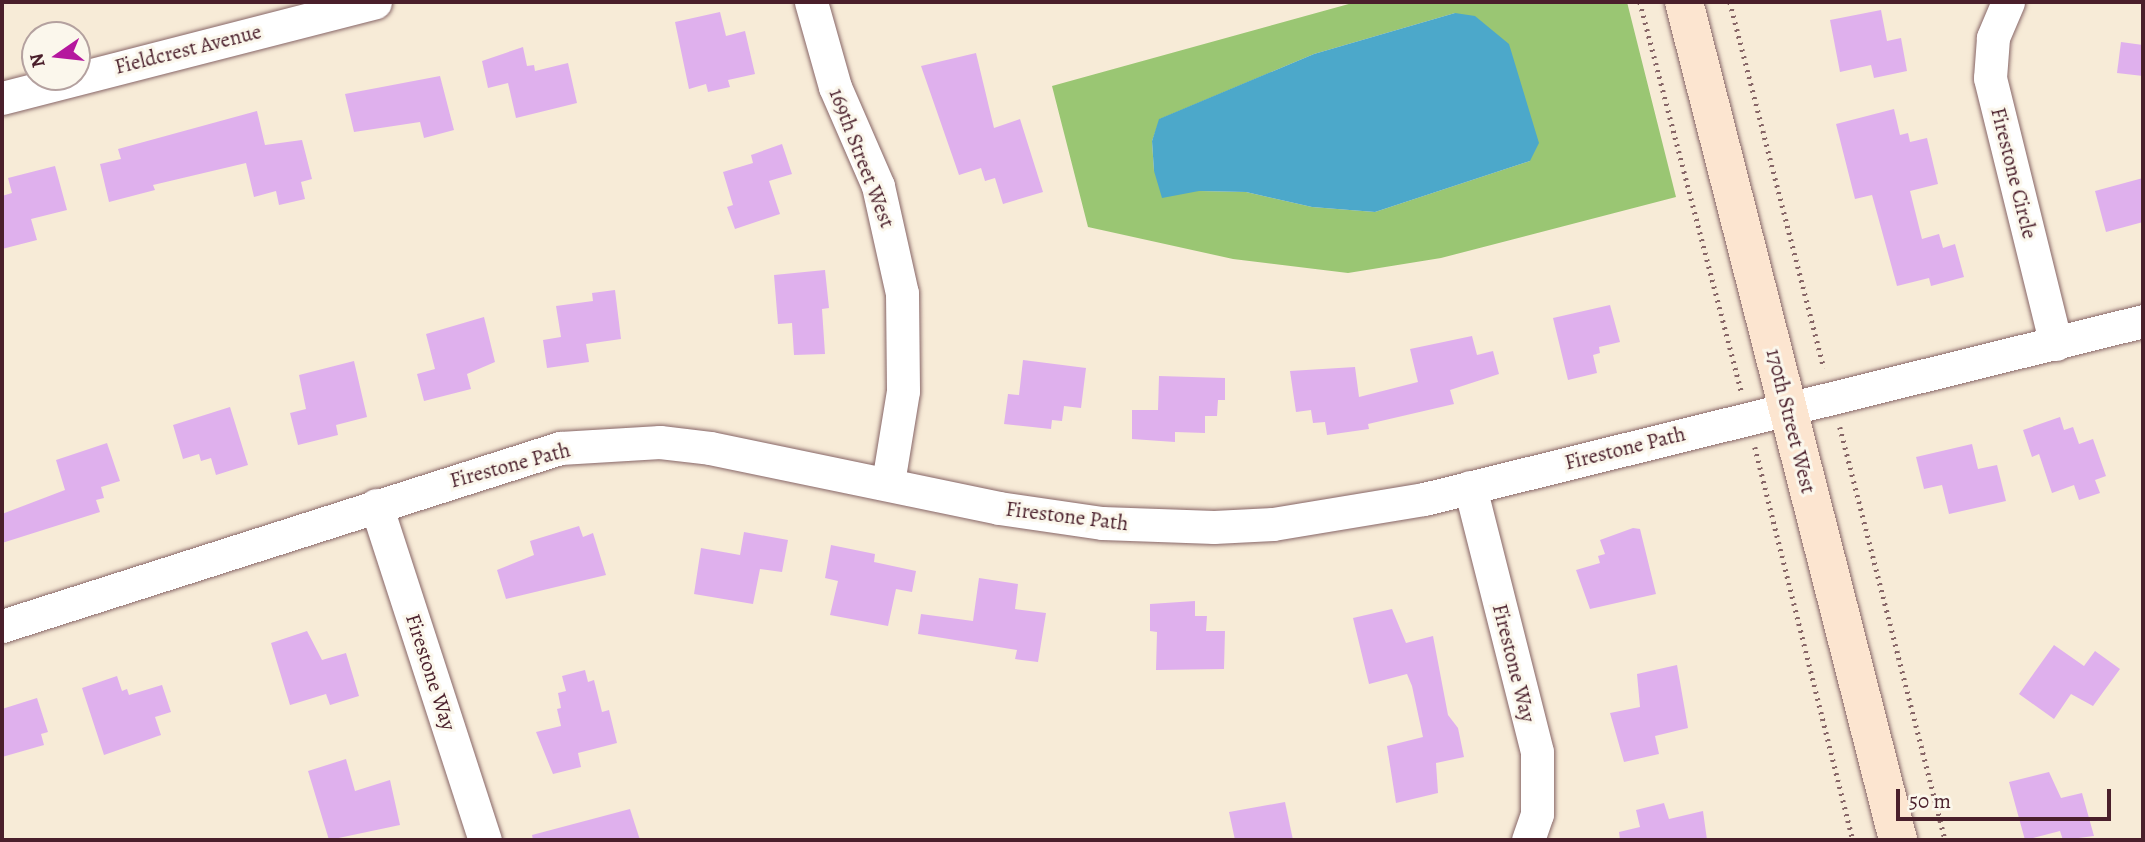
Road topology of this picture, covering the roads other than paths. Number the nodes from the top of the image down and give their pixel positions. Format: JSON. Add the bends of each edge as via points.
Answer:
{"nodes":[{"id":1,"x":374,"y":2,"type":"edge"},
{"id":2,"x":811,"y":2,"type":"edge"},
{"id":3,"x":1684,"y":2,"type":"edge"},
{"id":4,"x":2008,"y":2,"type":"edge"},
{"id":5,"x":2,"y":98,"type":"edge"},
{"id":6,"x":2143,"y":321,"type":"edge"},
{"id":7,"x":2056,"y":344,"type":"junction"},
{"id":8,"x":1788,"y":409,"type":"junction"},
{"id":9,"x":888,"y":483,"type":"junction"},
{"id":10,"x":1470,"y":487,"type":"junction"},
{"id":11,"x":376,"y":505,"type":"junction"},
{"id":12,"x":2,"y":626,"type":"edge"},
{"id":13,"x":485,"y":840,"type":"edge"},
{"id":14,"x":1528,"y":840,"type":"edge"},
{"id":15,"x":1898,"y":840,"type":"edge"}],
"edges":[{"from":1,"to":5,"type":"street","name":"Fieldcrest Avenue"},
{"from":2,"to":9,"type":"street","name":"169th Street West","via":[[835,87],[877,186],[902,293],[903,391]]},
{"from":3,"to":8,"type":"street","name":"170th Street West"},
{"from":4,"to":7,"type":"street","name":"Firestone Circle","via":[[1993,38],[1990,78]]},
{"from":6,"to":7,"type":"street","name":"Firestone Path"},
{"from":7,"to":8,"type":"street","name":"Firestone Path"},
{"from":8,"to":10,"type":"street","name":"Firestone Path"},
{"from":8,"to":15,"type":"street","name":"170th Street West"},
{"from":9,"to":10,"type":"street","name":"Firestone Path","via":[[999,508],[1102,523],[1214,527],[1335,516]]},
{"from":9,"to":11,"type":"street","name":"Firestone Path","via":[[710,448],[609,442],[514,460]]},
{"from":10,"to":14,"type":"street","name":"Firestone Way","via":[[1537,752],[1537,814]]},
{"from":11,"to":12,"type":"street","name":"Firestone Path"},
{"from":11,"to":13,"type":"street","name":"Firestone Way"}]}
